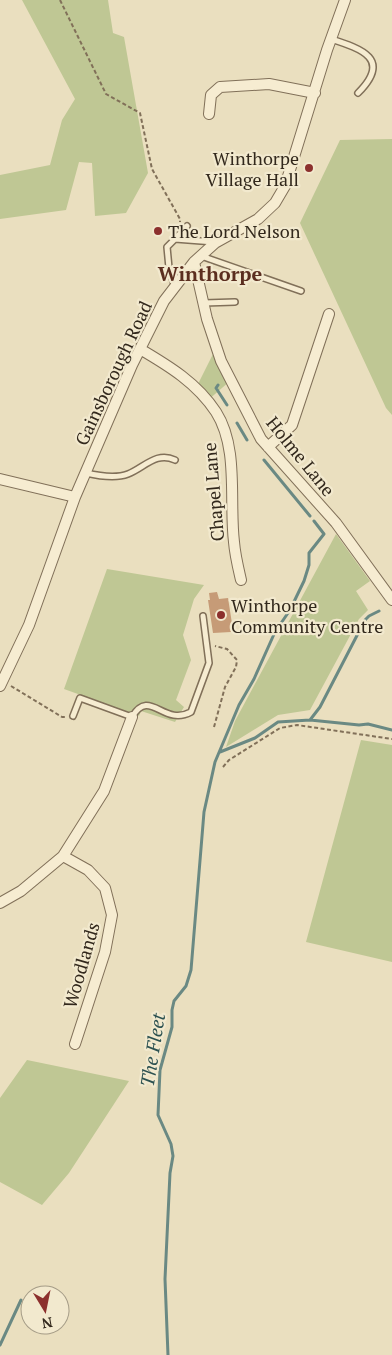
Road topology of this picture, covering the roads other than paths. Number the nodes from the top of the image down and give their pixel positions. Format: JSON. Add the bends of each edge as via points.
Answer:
{"nodes":[{"id":1,"x":345,"y":0,"type":"edge"},
{"id":2,"x":331,"y":38,"type":"junction"},
{"id":3,"x":315,"y":93,"type":"junction"},
{"id":4,"x":358,"y":93,"type":"dead end"},
{"id":5,"x":210,"y":114,"type":"dead end"},
{"id":6,"x":187,"y":226,"type":"dead end"},
{"id":7,"x":175,"y":239,"type":"junction"},
{"id":8,"x":215,"y":243,"type":"junction"},
{"id":9,"x":197,"y":259,"type":"junction"},
{"id":10,"x":175,"y":287,"type":"junction"},
{"id":11,"x":301,"y":290,"type":"dead end"},
{"id":12,"x":235,"y":302,"type":"dead end"},
{"id":13,"x":203,"y":303,"type":"junction"},
{"id":14,"x":329,"y":314,"type":"dead end"},
{"id":15,"x":140,"y":349,"type":"junction"},
{"id":16,"x":268,"y":447,"type":"junction"},
{"id":17,"x":175,"y":460,"type":"dead end"},
{"id":18,"x":86,"y":473,"type":"junction"},
{"id":19,"x":0,"y":479,"type":"edge"},
{"id":20,"x":75,"y":497,"type":"junction"},
{"id":21,"x":241,"y":580,"type":"dead end"},
{"id":22,"x":392,"y":600,"type":"edge"},
{"id":23,"x":203,"y":616,"type":"dead end"},
{"id":24,"x":1,"y":683,"type":"edge"},
{"id":25,"x":73,"y":716,"type":"road end"},
{"id":26,"x":132,"y":717,"type":"junction"},
{"id":27,"x":62,"y":856,"type":"junction"},
{"id":28,"x":0,"y":903,"type":"edge"},
{"id":29,"x":75,"y":1044,"type":"dead end"}],
"edges":[{"from":1,"to":2,"type":"street","name":"Gainsborough Road"},
{"from":2,"to":3,"type":"street","name":"Gainsborough Road"},
{"from":2,"to":4,"type":"lane","via":[[366,52],[374,60],[372,78]]},
{"from":3,"to":5,"type":"street","via":[[269,84],[220,87],[212,95]]},
{"from":3,"to":8,"type":"street","name":"Gainsborough Road","via":[[285,186],[275,204],[258,219]]},
{"from":6,"to":7,"type":"lane"},
{"from":7,"to":8,"type":"lane"},
{"from":7,"to":10,"type":"lane","via":[[167,247],[168,268]]},
{"from":8,"to":9,"type":"street","name":"Gainsborough Road"},
{"from":9,"to":10,"type":"street","name":"Gainsborough Road"},
{"from":9,"to":11,"type":"lane"},
{"from":9,"to":13,"type":"street","name":"Holme Lane"},
{"from":10,"to":15,"type":"street","name":"Gainsborough Road","via":[[164,301]]},
{"from":12,"to":13,"type":"lane"},
{"from":13,"to":16,"type":"street","name":"Holme Lane","via":[[221,361]]},
{"from":14,"to":16,"type":"street","via":[[292,425]]},
{"from":15,"to":18,"type":"street","name":"Gainsborough Road"},
{"from":15,"to":21,"type":"street","name":"Chapel Lane","via":[[182,375],[208,401],[222,423],[229,457],[234,543]]},
{"from":16,"to":22,"type":"street","name":"Holme Lane","via":[[336,523]]},
{"from":17,"to":18,"type":"lane","via":[[151,460],[121,476]]},
{"from":18,"to":20,"type":"street","name":"Gainsborough Road"},
{"from":19,"to":20,"type":"street"},
{"from":20,"to":24,"type":"street","name":"Gainsborough Road","via":[[29,625]]},
{"from":23,"to":26,"type":"lane","via":[[208,663],[191,712],[174,717],[144,705]]},
{"from":25,"to":26,"type":"lane","via":[[80,698]]},
{"from":26,"to":27,"type":"street","via":[[104,791]]},
{"from":27,"to":28,"type":"street","via":[[21,891]]},
{"from":27,"to":29,"type":"street","name":"Woodlands","via":[[88,870],[105,888],[112,915],[105,952]]}]}
